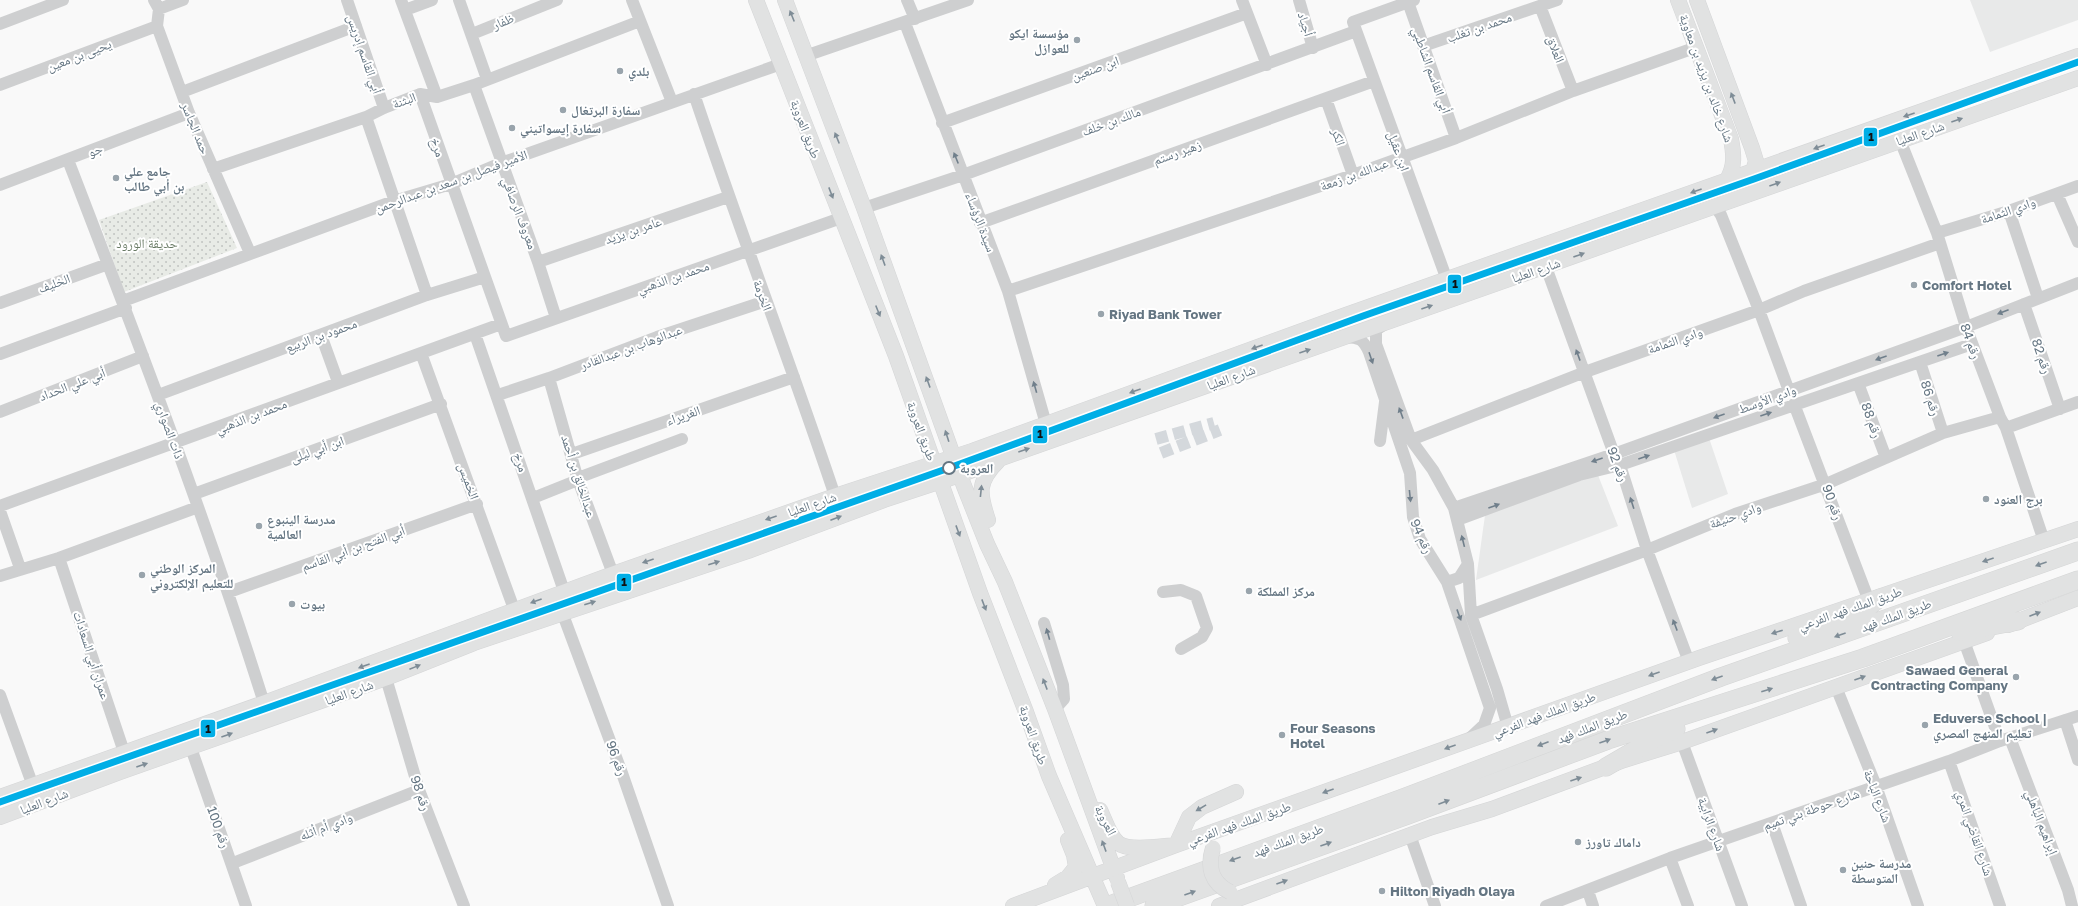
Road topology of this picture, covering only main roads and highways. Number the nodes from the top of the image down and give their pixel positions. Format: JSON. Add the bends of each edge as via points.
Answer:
{"nodes":[{"id":1,"x":756,"y":0,"type":"edge"},
{"id":2,"x":785,"y":0,"type":"edge"},
{"id":3,"x":1678,"y":0,"type":"edge"},
{"id":4,"x":1697,"y":0,"type":"edge"},
{"id":5,"x":2078,"y":56,"type":"edge"},
{"id":6,"x":2078,"y":78,"type":"edge"},
{"id":7,"x":1746,"y":135,"type":"junction"},
{"id":8,"x":1730,"y":139,"type":"junction"},
{"id":9,"x":1753,"y":171,"type":"junction"},
{"id":10,"x":1727,"y":180,"type":"junction"},
{"id":11,"x":1738,"y":198,"type":"junction"},
{"id":12,"x":1386,"y":301,"type":"junction"},
{"id":13,"x":1391,"y":319,"type":"junction"},
{"id":14,"x":954,"y":457,"type":"junction"},
{"id":15,"x":1002,"y":458,"type":"junction"},
{"id":16,"x":934,"y":463,"type":"junction"},
{"id":17,"x":960,"y":475,"type":"junction"},
{"id":18,"x":940,"y":481,"type":"junction"},
{"id":19,"x":2078,"y":529,"type":"edge"},
{"id":20,"x":2078,"y":551,"type":"edge"},
{"id":21,"x":2078,"y":580,"type":"edge"},
{"id":22,"x":1005,"y":582,"type":"junction"},
{"id":23,"x":2078,"y":598,"type":"edge"},
{"id":24,"x":1875,"y":599,"type":"junction"},
{"id":25,"x":2018,"y":621,"type":"junction"},
{"id":26,"x":466,"y":628,"type":"junction"},
{"id":27,"x":509,"y":631,"type":"junction"},
{"id":28,"x":1908,"y":642,"type":"junction"},
{"id":29,"x":1736,"y":672,"type":"junction"},
{"id":30,"x":1716,"y":706,"type":"junction"},
{"id":31,"x":107,"y":758,"type":"junction"},
{"id":32,"x":1606,"y":767,"type":"junction"},
{"id":33,"x":1075,"y":768,"type":"junction"},
{"id":34,"x":120,"y":772,"type":"junction"},
{"id":35,"x":1049,"y":776,"type":"junction"},
{"id":36,"x":1236,"y":792,"type":"dead end"},
{"id":37,"x":0,"y":797,"type":"edge"},
{"id":38,"x":0,"y":817,"type":"edge"},
{"id":39,"x":1238,"y":824,"type":"junction"},
{"id":40,"x":1176,"y":845,"type":"junction"},
{"id":41,"x":1093,"y":875,"type":"junction"},
{"id":42,"x":1116,"y":876,"type":"junction"},
{"id":43,"x":1261,"y":890,"type":"junction"},
{"id":44,"x":1039,"y":896,"type":"junction"},
{"id":45,"x":1013,"y":906,"type":"edge"},
{"id":46,"x":1106,"y":906,"type":"edge"},
{"id":47,"x":1127,"y":906,"type":"edge"},
{"id":48,"x":1154,"y":906,"type":"edge"},
{"id":49,"x":1219,"y":906,"type":"edge"}],
"edges":[{"from":1,"to":16,"type":"main road","name":"طريق العروبة","one_way":true,"via":[[896,356]]},
{"from":14,"to":2,"type":"main road","name":"طريق العروبة","one_way":true,"via":[[864,208],[827,114],[808,55]]},
{"from":3,"to":8,"type":"main road","name":"شارع خالد بن يزيد بن معاوية"},
{"from":7,"to":4,"type":"main road","name":"شارع خالد بن يزيد بن معاوية","one_way":true},
{"from":5,"to":9,"type":"main road","name":"شارع العليا","one_way":true},
{"from":11,"to":6,"type":"main road","name":"شارع العليا","one_way":true},
{"from":7,"to":8,"type":"main road","via":[[1740,141]]},
{"from":7,"to":9,"type":"main road","name":"شارع خالد بن يزيد بن معاوية","via":[[1756,161]]},
{"from":8,"to":10,"type":"main road","name":"شارع خالد بن يزيد بن معاوية","via":[[1734,160]]},
{"from":9,"to":10,"type":"main road","name":"شارع العليا"},
{"from":9,"to":11,"type":"main road","via":[[1749,184]]},
{"from":10,"to":12,"type":"main road","name":"شارع العليا","one_way":true},
{"from":13,"to":11,"type":"main road","name":"شارع العليا","one_way":true},
{"from":12,"to":13,"type":"main road","via":[[1377,310],[1375,317]]},
{"from":12,"to":14,"type":"main road","name":"شارع العليا","one_way":true},
{"from":15,"to":13,"type":"main road","name":"شارع العليا","one_way":true},
{"from":14,"to":16,"type":"main road","name":"شارع العليا"},
{"from":14,"to":17,"type":"main road","name":"طريق العروبة"},
{"from":15,"to":17,"type":"main road","name":"شارع العليا"},
{"from":22,"to":15,"type":"main road","one_way":true,"via":[[1001,557],[980,492],[989,470]]},
{"from":16,"to":18,"type":"main road","name":"طريق العروبة"},
{"from":16,"to":26,"type":"main road","name":"شارع العليا","one_way":true,"via":[[564,591]]},
{"from":17,"to":18,"type":"main road","name":"شارع العليا"},
{"from":17,"to":22,"type":"main road","name":"طريق العروبة"},
{"from":27,"to":18,"type":"main road","name":"شارع العليا","one_way":true,"via":[[748,551]]},
{"from":18,"to":35,"type":"main road","name":"طريق العروبة","one_way":true},
{"from":19,"to":24,"type":"main road","name":"طريق الملك فهد الفرعي","one_way":true},
{"from":20,"to":29,"type":"highway","name":"طريق الملك فهد","one_way":true},
{"from":21,"to":28,"type":"highway","name":"طريق الملك فهد"},
{"from":33,"to":22,"type":"main road","name":"طريق العروبة","one_way":true,"via":[[1055,709]]},
{"from":25,"to":23,"type":"main road","one_way":true},
{"from":24,"to":29,"type":"highway","via":[[1856,616],[1746,659]]},
{"from":24,"to":39,"type":"main road","name":"طريق الملك فهد الفرعي","one_way":true,"via":[[1468,740]]},
{"from":25,"to":28,"type":"highway"},
{"from":32,"to":25,"type":"main road","one_way":true},
{"from":26,"to":27,"type":"main road","via":[[510,612],[520,615],[518,624]]},
{"from":26,"to":31,"type":"main road","name":"شارع العليا","one_way":true},
{"from":34,"to":27,"type":"main road","name":"شارع العليا","one_way":true,"via":[[386,678]]},
{"from":30,"to":28,"type":"highway","name":"طريق الملك فهد","one_way":true},
{"from":29,"to":46,"type":"highway","name":"طريق الملك فهد","one_way":true,"via":[[1403,798]]},
{"from":30,"to":32,"type":"highway","via":[[1686,725],[1654,739]]},
{"from":48,"to":30,"type":"highway","name":"طريق الملك فهد","one_way":true,"via":[[1608,740]]},
{"from":31,"to":34,"type":"main road","via":[[86,768],[86,774],[90,777]]},
{"from":31,"to":37,"type":"main road","name":"شارع العليا"},
{"from":43,"to":32,"type":"main road","one_way":true},
{"from":33,"to":40,"type":"main road","name":"العروبة","via":[[1091,791],[1117,842],[1135,848]]},
{"from":42,"to":33,"type":"main road","name":"طريق العروبة","one_way":true},
{"from":34,"to":38,"type":"main road","name":"شارع العليا"},
{"from":35,"to":41,"type":"main road","name":"طريق العروبة"},
{"from":35,"to":44,"type":"main road","via":[[1052,800],[1074,855],[1076,867],[1068,877]]},
{"from":36,"to":40,"type":"main road","one_way":true,"via":[[1202,807],[1189,817]]},
{"from":39,"to":40,"type":"main road","name":"طريق الملك فهد الفرعي"},
{"from":39,"to":43,"type":"main road","bridge":true,"via":[[1213,848],[1210,857],[1212,875],[1221,888],[1230,892]]},
{"from":40,"to":42,"type":"main road","name":"طريق الملك فهد الفرعي"},
{"from":41,"to":42,"type":"main road","name":"طريق الملك فهد الفرعي"},
{"from":41,"to":44,"type":"main road","name":"طريق الملك فهد الفرعي"},
{"from":41,"to":46,"type":"main road","name":"طريق العروبة"},
{"from":42,"to":47,"type":"main road","name":"طريق العروبة","bridge":true},
{"from":43,"to":49,"type":"main road"},
{"from":44,"to":45,"type":"main road","name":"طريق الملك فهد الفرعي"}]}
